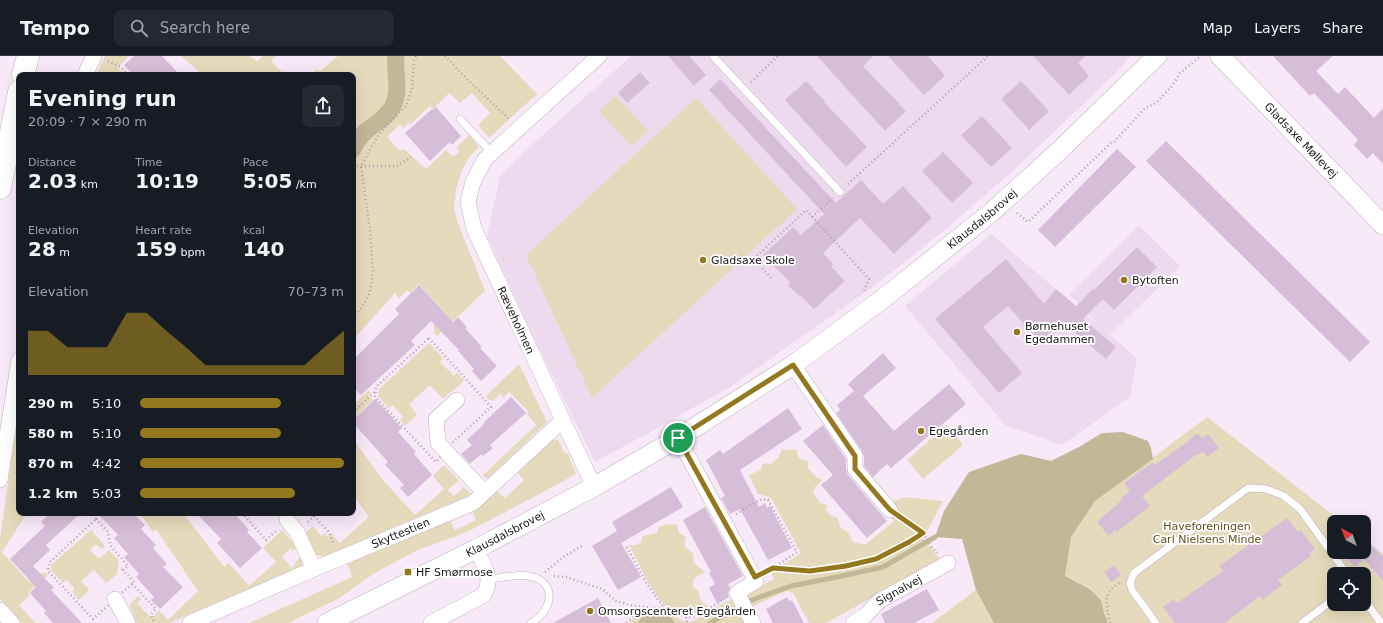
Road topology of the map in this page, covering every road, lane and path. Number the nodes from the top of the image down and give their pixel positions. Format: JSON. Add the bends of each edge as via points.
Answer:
{"nodes":[{"id":1,"x":28,"y":56,"type":"edge"},
{"id":2,"x":416,"y":56,"type":"edge"},
{"id":3,"x":445,"y":56,"type":"edge"},
{"id":4,"x":599,"y":56,"type":"edge"},
{"id":5,"x":713,"y":56,"type":"edge"},
{"id":6,"x":778,"y":56,"type":"edge"},
{"id":7,"x":988,"y":56,"type":"edge"},
{"id":8,"x":1157,"y":56,"type":"edge"},
{"id":9,"x":1201,"y":56,"type":"edge"},
{"id":10,"x":1220,"y":56,"type":"edge"},
{"id":11,"x":98,"y":57,"type":"edge"},
{"id":12,"x":24,"y":72,"type":"edge"},
{"id":13,"x":87,"y":72,"type":"edge"},
{"id":14,"x":125,"y":72,"type":"edge"},
{"id":15,"x":743,"y":89,"type":"junction"},
{"id":16,"x":16,"y":107,"type":"edge"},
{"id":17,"x":460,"y":119,"type":"dead end"},
{"id":18,"x":519,"y":128,"type":"junction"},
{"id":19,"x":492,"y":153,"type":"junction"},
{"id":20,"x":411,"y":157,"type":"dead end"},
{"id":21,"x":356,"y":166,"type":"edge"},
{"id":22,"x":362,"y":166,"type":"junction"},
{"id":23,"x":0,"y":188,"type":"edge"},
{"id":24,"x":840,"y":192,"type":"junction"},
{"id":25,"x":993,"y":211,"type":"junction"},
{"id":26,"x":812,"y":217,"type":"junction"},
{"id":27,"x":1383,"y":225,"type":"edge"},
{"id":28,"x":771,"y":278,"type":"dead end"},
{"id":29,"x":869,"y":309,"type":"junction"},
{"id":30,"x":356,"y":314,"type":"edge"},
{"id":31,"x":793,"y":365,"type":"junction"},
{"id":32,"x":16,"y":379,"type":"edge"},
{"id":33,"x":375,"y":392,"type":"dead end"},
{"id":34,"x":457,"y":400,"type":"dead end"},
{"id":35,"x":356,"y":409,"type":"edge"},
{"id":36,"x":563,"y":420,"type":"junction"},
{"id":37,"x":678,"y":438,"type":"junction"},
{"id":38,"x":0,"y":480,"type":"edge"},
{"id":39,"x":594,"y":487,"type":"junction"},
{"id":40,"x":484,"y":492,"type":"junction"},
{"id":41,"x":890,"y":510,"type":"joint"},
{"id":42,"x":96,"y":516,"type":"edge"},
{"id":43,"x":245,"y":516,"type":"edge"},
{"id":44,"x":314,"y":516,"type":"dead end"},
{"id":45,"x":96,"y":519,"type":"junction"},
{"id":46,"x":287,"y":520,"type":"joint"},
{"id":47,"x":724,"y":521,"type":"junction"},
{"id":48,"x":923,"y":533,"type":"junction"},
{"id":49,"x":583,"y":544,"type":"dead end"},
{"id":50,"x":626,"y":547,"type":"dead end"},
{"id":51,"x":476,"y":548,"type":"junction"},
{"id":52,"x":932,"y":548,"type":"dead end"},
{"id":53,"x":340,"y":558,"type":"junction"},
{"id":54,"x":948,"y":563,"type":"dead end"},
{"id":55,"x":1341,"y":567,"type":"edge"},
{"id":56,"x":314,"y":568,"type":"junction"},
{"id":57,"x":773,"y":568,"type":"junction"},
{"id":58,"x":1134,"y":573,"type":"junction"},
{"id":59,"x":755,"y":577,"type":"junction"},
{"id":60,"x":489,"y":579,"type":"junction"},
{"id":61,"x":132,"y":584,"type":"junction"},
{"id":62,"x":738,"y":594,"type":"junction"},
{"id":63,"x":115,"y":599,"type":"junction"},
{"id":64,"x":1327,"y":604,"type":"edge"},
{"id":65,"x":645,"y":608,"type":"junction"},
{"id":66,"x":666,"y":609,"type":"junction"},
{"id":67,"x":1371,"y":609,"type":"edge"},
{"id":68,"x":0,"y":610,"type":"edge"},
{"id":69,"x":750,"y":617,"type":"edge"},
{"id":70,"x":686,"y":618,"type":"junction"},
{"id":71,"x":439,"y":621,"type":"edge"},
{"id":72,"x":12,"y":623,"type":"edge"},
{"id":73,"x":128,"y":623,"type":"edge"},
{"id":74,"x":154,"y":623,"type":"edge"},
{"id":75,"x":190,"y":623,"type":"edge"},
{"id":76,"x":327,"y":623,"type":"edge"},
{"id":77,"x":531,"y":623,"type":"edge"},
{"id":78,"x":626,"y":623,"type":"edge"},
{"id":79,"x":687,"y":623,"type":"edge"},
{"id":80,"x":853,"y":623,"type":"edge"},
{"id":81,"x":1110,"y":623,"type":"edge"},
{"id":82,"x":1156,"y":623,"type":"edge"},
{"id":83,"x":1302,"y":623,"type":"edge"},
{"id":84,"x":1381,"y":623,"type":"edge"}],
"edges":[{"from":1,"to":12,"type":"highway"},
{"from":2,"to":22,"type":"path","via":[[412,89],[406,106],[379,134]]},
{"from":3,"to":18,"type":"path"},
{"from":4,"to":18,"type":"street","name":"Ræveholmen"},
{"from":5,"to":15,"type":"lane"},
{"from":6,"to":15,"type":"path"},
{"from":7,"to":24,"type":"path"},
{"from":8,"to":25,"type":"street","name":"Klausdalsbrovej"},
{"from":9,"to":25,"type":"path","via":[[1180,73],[1173,85],[1156,103],[1145,108],[1114,142],[1028,222],[1015,210]]},
{"from":10,"to":27,"type":"street","name":"Gladsaxe Møllevej"},
{"from":11,"to":13,"type":"street"},
{"from":11,"to":14,"type":"path","via":[[121,67]]},
{"from":15,"to":24,"type":"lane"},
{"from":16,"to":23,"type":"highway"},
{"from":17,"to":19,"type":"lane"},
{"from":18,"to":19,"type":"street","name":"Ræveholmen"},
{"from":19,"to":36,"type":"street","name":"Ræveholmen","via":[[485,159],[473,182],[468,202],[474,229]]},
{"from":20,"to":22,"type":"path","via":[[397,166]]},
{"from":21,"to":22,"type":"path"},
{"from":22,"to":30,"type":"path","via":[[373,271],[370,292]]},
{"from":24,"to":26,"type":"path"},
{"from":25,"to":29,"type":"street","name":"Klausdalsbrovej"},
{"from":26,"to":28,"type":"path","via":[[806,210],[757,256],[756,261]]},
{"from":26,"to":29,"type":"path","via":[[869,279],[862,294]]},
{"from":29,"to":31,"type":"street","name":"Klausdalsbrovej"},
{"from":31,"to":37,"type":"street","name":"Klausdalsbrovej"},
{"from":31,"to":41,"type":"street","via":[[855,456],[855,469]]},
{"from":32,"to":38,"type":"street"},
{"from":33,"to":35,"type":"path"},
{"from":34,"to":40,"type":"street","via":[[436,419],[438,443]]},
{"from":36,"to":39,"type":"street","name":"Ræveholmen"},
{"from":36,"to":40,"type":"street","name":"Skyttestien"},
{"from":37,"to":39,"type":"street","name":"Klausdalsbrovej"},
{"from":37,"to":47,"type":"street"},
{"from":39,"to":51,"type":"street","name":"Klausdalsbrovej"},
{"from":40,"to":53,"type":"street","name":"Skyttestien","via":[[473,502]]},
{"from":41,"to":48,"type":"path"},
{"from":42,"to":45,"type":"path"},
{"from":43,"to":46,"type":"path","via":[[266,540]]},
{"from":44,"to":53,"type":"path","via":[[329,532]]},
{"from":45,"to":61,"type":"path","via":[[108,532],[110,546],[128,566],[123,570],[134,582]]},
{"from":45,"to":63,"type":"path","via":[[49,563],[48,571],[93,619]]},
{"from":46,"to":56,"type":"street","via":[[297,532]]},
{"from":47,"to":57,"type":"path","via":[[762,499],[768,500],[798,552]]},
{"from":47,"to":59,"type":"street"},
{"from":48,"to":52,"type":"path"},
{"from":48,"to":57,"type":"path","via":[[876,559],[846,566],[810,571]]},
{"from":49,"to":65,"type":"path","via":[[541,575],[566,577],[586,583],[602,589],[616,601]]},
{"from":50,"to":66,"type":"path","via":[[650,589]]},
{"from":51,"to":60,"type":"street"},
{"from":51,"to":76,"type":"street","name":"Klausdalsbrovej"},
{"from":53,"to":56,"type":"street","name":"Skyttestien"},
{"from":54,"to":80,"type":"street","name":"Signalvej","via":[[879,601],[866,615]]},
{"from":55,"to":58,"type":"lane","via":[[1300,509],[1284,496],[1266,488],[1248,488]]},
{"from":56,"to":75,"type":"street","name":"Skyttestien"},
{"from":57,"to":59,"type":"path"},
{"from":58,"to":81,"type":"path","via":[[1109,591],[1106,598]]},
{"from":58,"to":82,"type":"lane","via":[[1130,583],[1132,590]]},
{"from":59,"to":62,"type":"street","via":[[756,582]]},
{"from":60,"to":71,"type":"street","via":[[484,595]]},
{"from":60,"to":77,"type":"lane","via":[[528,576],[541,580],[549,591],[550,601],[539,619]]},
{"from":61,"to":63,"type":"path"},
{"from":61,"to":74,"type":"path","via":[[156,609],[151,614]]},
{"from":62,"to":69,"type":"street"},
{"from":62,"to":70,"type":"path","via":[[693,617]]},
{"from":63,"to":73,"type":"street"},
{"from":64,"to":83,"type":"lane"},
{"from":65,"to":66,"type":"path"},
{"from":65,"to":78,"type":"path"},
{"from":66,"to":70,"type":"path"},
{"from":67,"to":84,"type":"lane"},
{"from":68,"to":72,"type":"street"},
{"from":70,"to":79,"type":"path"}]}
